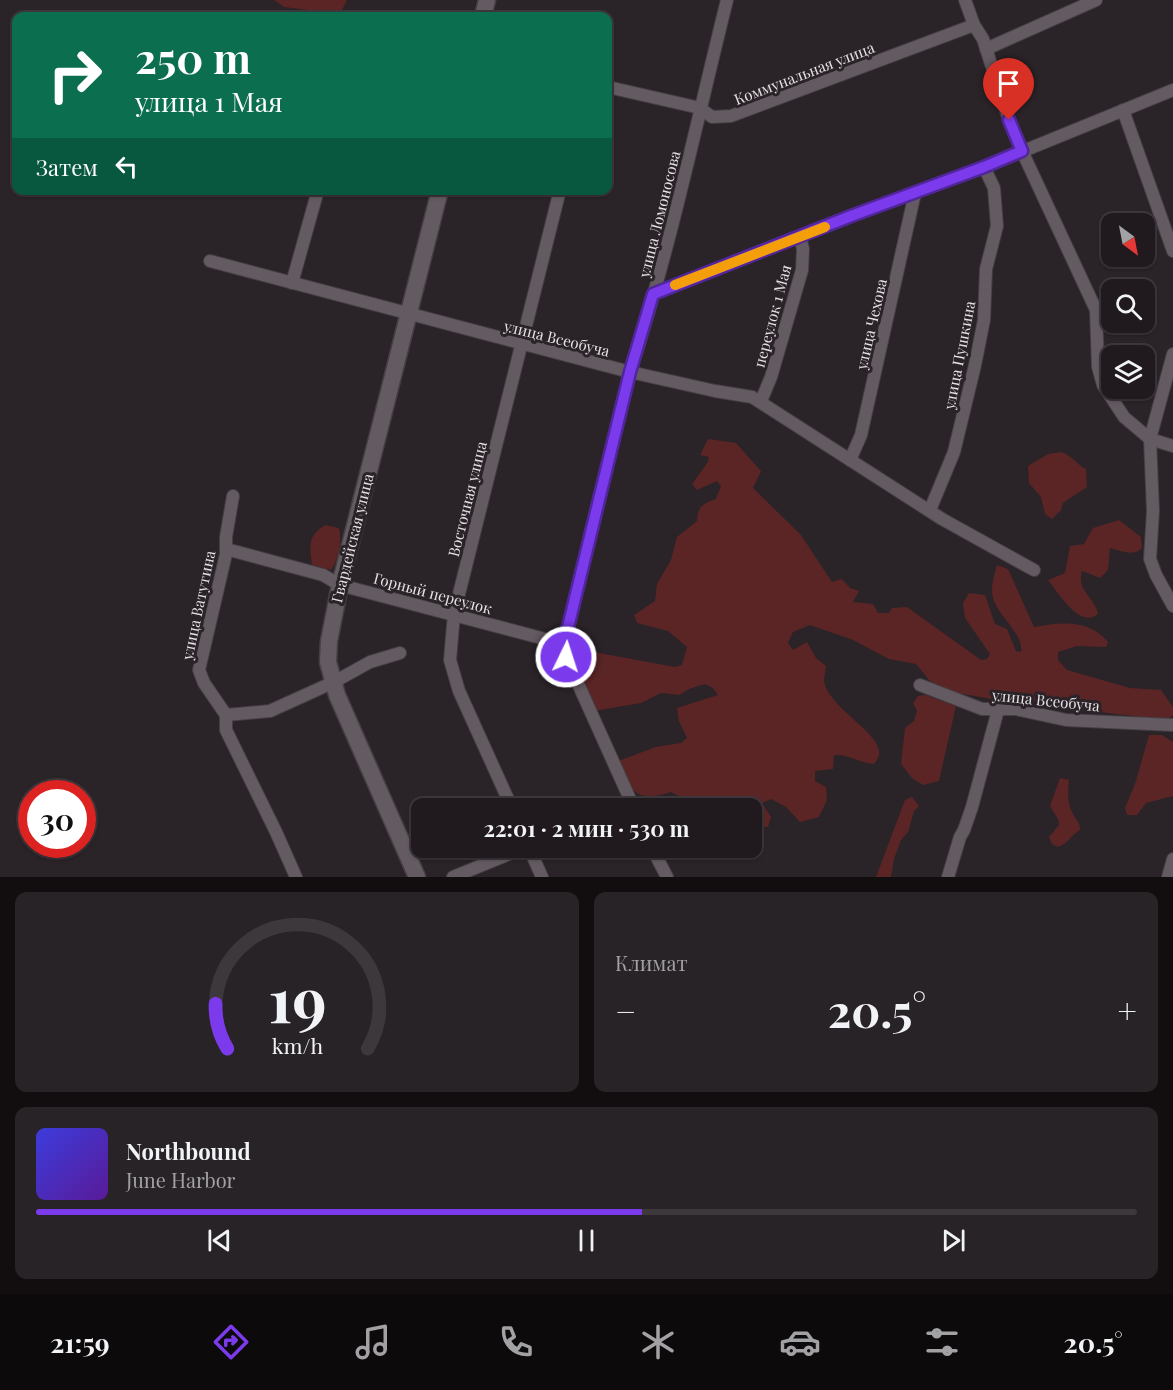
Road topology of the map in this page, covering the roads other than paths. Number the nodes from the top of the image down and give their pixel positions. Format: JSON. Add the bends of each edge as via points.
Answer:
{"nodes":[{"id":1,"x":726,"y":0,"type":"edge"},
{"id":2,"x":965,"y":0,"type":"edge"},
{"id":3,"x":1096,"y":0,"type":"edge"},
{"id":4,"x":974,"y":25,"type":"junction"},
{"id":5,"x":986,"y":49,"type":"junction"},
{"id":6,"x":612,"y":88,"type":"edge"},
{"id":7,"x":1173,"y":90,"type":"edge"},
{"id":8,"x":700,"y":108,"type":"junction"},
{"id":9,"x":1123,"y":110,"type":"junction"},
{"id":10,"x":1022,"y":151,"type":"junction"},
{"id":11,"x":984,"y":167,"type":"junction"},
{"id":12,"x":915,"y":193,"type":"junction"},
{"id":13,"x":317,"y":195,"type":"edge"},
{"id":14,"x":439,"y":195,"type":"edge"},
{"id":15,"x":559,"y":195,"type":"edge"},
{"id":16,"x":800,"y":237,"type":"junction"},
{"id":17,"x":1173,"y":251,"type":"edge"},
{"id":18,"x":210,"y":261,"type":"dead end"},
{"id":19,"x":292,"y":283,"type":"junction"},
{"id":20,"x":653,"y":294,"type":"junction"},
{"id":21,"x":408,"y":315,"type":"junction"},
{"id":22,"x":521,"y":344,"type":"junction"},
{"id":23,"x":1173,"y":354,"type":"edge"},
{"id":24,"x":630,"y":372,"type":"junction"},
{"id":25,"x":761,"y":401,"type":"junction"},
{"id":26,"x":1150,"y":439,"type":"junction"},
{"id":27,"x":1173,"y":446,"type":"edge"},
{"id":28,"x":850,"y":460,"type":"junction"},
{"id":29,"x":233,"y":496,"type":"dead end"},
{"id":30,"x":930,"y":510,"type":"junction"},
{"id":31,"x":226,"y":549,"type":"junction"},
{"id":32,"x":1034,"y":570,"type":"dead end"},
{"id":33,"x":340,"y":585,"type":"junction"},
{"id":34,"x":1173,"y":606,"type":"edge"},
{"id":35,"x":454,"y":614,"type":"junction"},
{"id":36,"x":564,"y":644,"type":"junction"},
{"id":37,"x":400,"y":653,"type":"dead end"},
{"id":38,"x":334,"y":682,"type":"junction"},
{"id":39,"x":920,"y":685,"type":"dead end"},
{"id":40,"x":998,"y":710,"type":"junction"},
{"id":41,"x":226,"y":715,"type":"junction"},
{"id":42,"x":1173,"y":725,"type":"edge"},
{"id":43,"x":507,"y":798,"type":"edge"},
{"id":44,"x":629,"y":798,"type":"edge"},
{"id":45,"x":500,"y":858,"type":"edge"},
{"id":46,"x":533,"y":858,"type":"edge"},
{"id":47,"x":657,"y":858,"type":"edge"},
{"id":48,"x":1173,"y":859,"type":"edge"},
{"id":49,"x":296,"y":877,"type":"edge"},
{"id":50,"x":417,"y":877,"type":"edge"},
{"id":51,"x":453,"y":877,"type":"edge"},
{"id":52,"x":542,"y":877,"type":"edge"},
{"id":53,"x":667,"y":877,"type":"edge"},
{"id":54,"x":948,"y":877,"type":"edge"},
{"id":55,"x":1168,"y":877,"type":"edge"}],
"edges":[{"from":1,"to":8,"type":"street","name":"улица Ломоносова"},
{"from":2,"to":4,"type":"street"},
{"from":3,"to":5,"type":"street"},
{"from":4,"to":5,"type":"street"},
{"from":4,"to":8,"type":"street","name":"Коммунальная улица","via":[[731,116],[712,117]]},
{"from":5,"to":10,"type":"street"},
{"from":6,"to":8,"type":"street","name":"Коммунальная улица"},
{"from":7,"to":9,"type":"street"},
{"from":8,"to":20,"type":"street","name":"улица Ломоносова"},
{"from":9,"to":10,"type":"street"},
{"from":9,"to":17,"type":"street"},
{"from":10,"to":11,"type":"street"},
{"from":10,"to":26,"type":"street","via":[[1096,310],[1098,367],[1103,385],[1124,417]]},
{"from":11,"to":12,"type":"street"},
{"from":11,"to":30,"type":"street","name":"улица Пушкина","via":[[994,188],[997,226],[986,269],[984,320],[954,452]]},
{"from":12,"to":16,"type":"street"},
{"from":12,"to":28,"type":"street","name":"улица Чехова","via":[[861,435]]},
{"from":13,"to":19,"type":"street"},
{"from":14,"to":21,"type":"street","name":"Гвардейская улица"},
{"from":15,"to":22,"type":"street","name":"Восточная улица"},
{"from":16,"to":20,"type":"street"},
{"from":16,"to":25,"type":"street","name":"переулок 1 Мая","via":[[802,270]]},
{"from":18,"to":19,"type":"street","name":"улица Всеобуча"},
{"from":19,"to":21,"type":"street","name":"улица Всеобуча"},
{"from":20,"to":24,"type":"street","name":"улица Ломоносова"},
{"from":21,"to":22,"type":"street","name":"улица Всеобуча"},
{"from":21,"to":33,"type":"street","name":"Гвардейская улица"},
{"from":22,"to":24,"type":"street","name":"улица Всеобуча"},
{"from":22,"to":35,"type":"street","name":"Восточная улица"},
{"from":23,"to":26,"type":"street"},
{"from":24,"to":25,"type":"street","name":"улица Всеобуча"},
{"from":24,"to":36,"type":"street","name":"улица Ломоносова"},
{"from":25,"to":28,"type":"street","name":"улица Всеобуча"},
{"from":26,"to":27,"type":"street"},
{"from":26,"to":34,"type":"street","via":[[1150,559]]},
{"from":28,"to":30,"type":"street","name":"улица Всеобуча"},
{"from":29,"to":31,"type":"street","name":"улица Ватутина"},
{"from":30,"to":32,"type":"street","name":"улица Всеобуча"},
{"from":31,"to":33,"type":"street","name":"Горный переулок","via":[[323,575]]},
{"from":31,"to":41,"type":"street","name":"улица Ватутина","via":[[200,670]]},
{"from":33,"to":35,"type":"street","name":"Горный переулок"},
{"from":33,"to":38,"type":"street","name":"Гвардейская улица","via":[[329,641],[328,662]]},
{"from":35,"to":36,"type":"street","name":"Горный переулок"},
{"from":35,"to":43,"type":"street","name":"Восточная улица","via":[[450,660],[459,692]]},
{"from":36,"to":44,"type":"street","via":[[566,657]]},
{"from":37,"to":38,"type":"street","via":[[370,662]]},
{"from":38,"to":41,"type":"street","via":[[270,711]]},
{"from":38,"to":50,"type":"street","name":"Гвардейская улица"},
{"from":39,"to":40,"type":"street","name":"улица Всеобуча","via":[[982,709]]},
{"from":40,"to":42,"type":"street","name":"улица Всеобуча","via":[[1016,709],[1066,720]]},
{"from":40,"to":54,"type":"street"},
{"from":41,"to":49,"type":"street","name":"улица Ватутина","via":[[226,730]]},
{"from":45,"to":51,"type":"street"},
{"from":46,"to":52,"type":"street"},
{"from":47,"to":53,"type":"street"},
{"from":48,"to":55,"type":"street"}]}
